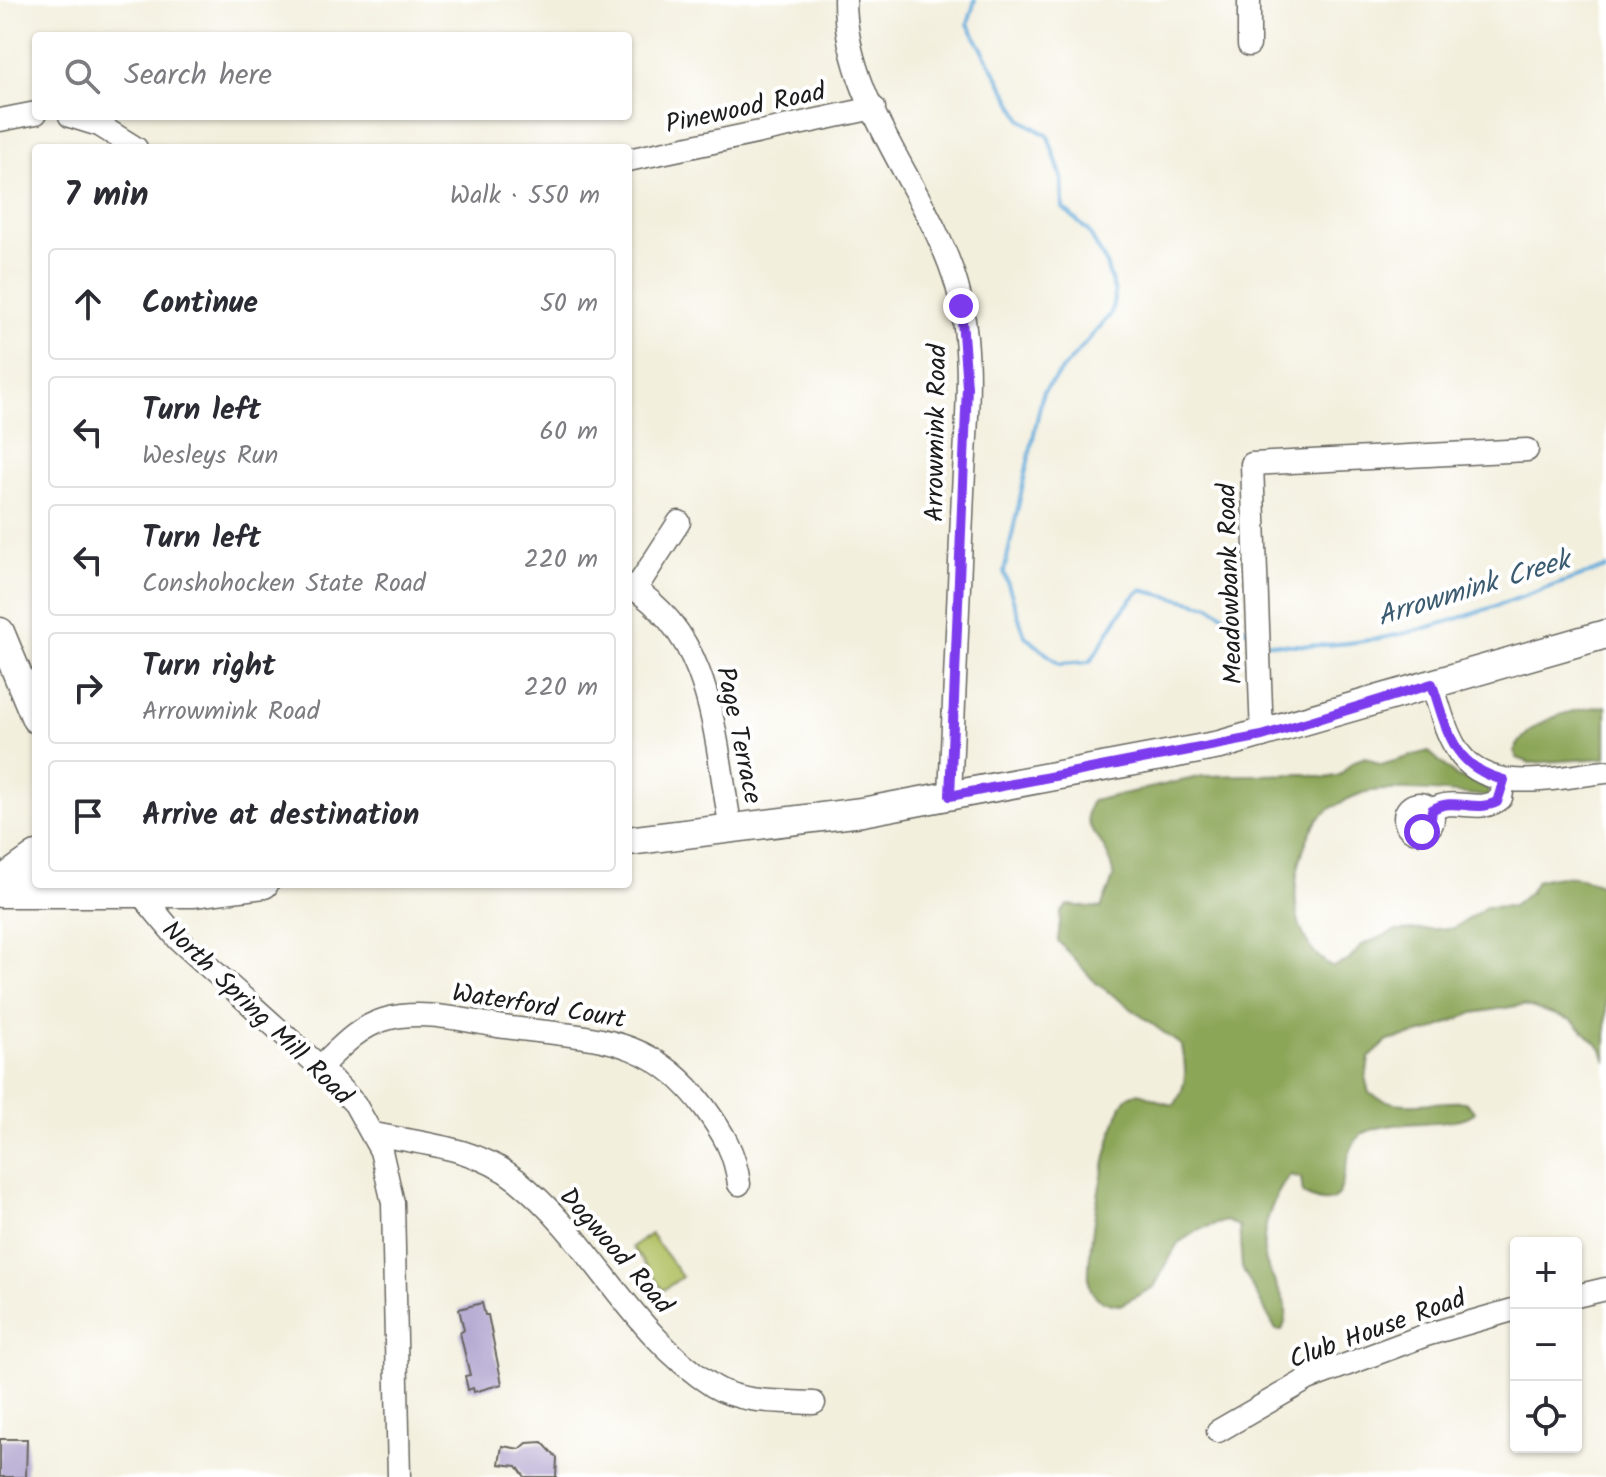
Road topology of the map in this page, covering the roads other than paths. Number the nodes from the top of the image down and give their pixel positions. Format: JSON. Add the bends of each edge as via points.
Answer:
{"nodes":[{"id":1,"x":845,"y":0,"type":"edge"},
{"id":2,"x":1249,"y":0,"type":"edge"},
{"id":3,"x":1249,"y":45,"type":"dead end"},
{"id":4,"x":874,"y":108,"type":"junction"},
{"id":5,"x":32,"y":114,"type":"edge"},
{"id":6,"x":0,"y":120,"type":"edge"},
{"id":7,"x":83,"y":120,"type":"edge"},
{"id":8,"x":130,"y":144,"type":"edge"},
{"id":9,"x":632,"y":159,"type":"edge"},
{"id":10,"x":1527,"y":450,"type":"dead end"},
{"id":11,"x":679,"y":522,"type":"dead end"},
{"id":12,"x":632,"y":588,"type":"edge"},
{"id":13,"x":0,"y":632,"type":"edge"},
{"id":14,"x":1606,"y":634,"type":"edge"},
{"id":15,"x":1432,"y":684,"type":"junction"},
{"id":16,"x":32,"y":709,"type":"edge"},
{"id":17,"x":1262,"y":736,"type":"junction"},
{"id":18,"x":1606,"y":772,"type":"edge"},
{"id":19,"x":1504,"y":780,"type":"junction"},
{"id":20,"x":950,"y":796,"type":"junction"},
{"id":21,"x":1432,"y":810,"type":"dead end"},
{"id":22,"x":731,"y":829,"type":"junction"},
{"id":23,"x":632,"y":841,"type":"edge"},
{"id":24,"x":32,"y":859,"type":"edge"},
{"id":25,"x":0,"y":882,"type":"edge"},
{"id":26,"x":136,"y":888,"type":"edge"},
{"id":27,"x":232,"y":888,"type":"edge"},
{"id":28,"x":0,"y":893,"type":"edge"},
{"id":29,"x":320,"y":1067,"type":"junction"},
{"id":30,"x":374,"y":1134,"type":"junction"},
{"id":31,"x":739,"y":1184,"type":"dead end"},
{"id":32,"x":1606,"y":1289,"type":"edge"},
{"id":33,"x":1582,"y":1295,"type":"edge"},
{"id":34,"x":1510,"y":1311,"type":"edge"},
{"id":35,"x":814,"y":1403,"type":"dead end"},
{"id":36,"x":1218,"y":1431,"type":"dead end"},
{"id":37,"x":399,"y":1477,"type":"edge"}],
"edges":[{"from":1,"to":4,"type":"street","name":"Arrowmink Road","via":[[849,42]]},
{"from":2,"to":3,"type":"street"},
{"from":4,"to":9,"type":"street","name":"Pinewood Road"},
{"from":4,"to":20,"type":"street","name":"Arrowmink Road","via":[[943,250],[963,318],[967,387]]},
{"from":5,"to":6,"type":"street"},
{"from":7,"to":8,"type":"street"},
{"from":10,"to":17,"type":"street","name":"Meadowbank Road","via":[[1252,464]]},
{"from":11,"to":12,"type":"street"},
{"from":12,"to":22,"type":"street","name":"Page Terrace","via":[[674,624],[693,652],[704,684]]},
{"from":13,"to":16,"type":"main road"},
{"from":14,"to":15,"type":"main road"},
{"from":15,"to":17,"type":"main road"},
{"from":15,"to":19,"type":"street","via":[[1461,757],[1481,773]]},
{"from":17,"to":20,"type":"main road"},
{"from":18,"to":19,"type":"street"},
{"from":19,"to":21,"type":"street","via":[[1501,798],[1491,805],[1447,802]]},
{"from":20,"to":22,"type":"main road"},
{"from":22,"to":23,"type":"main road"},
{"from":24,"to":25,"type":"main road"},
{"from":26,"to":27,"type":"main road","via":[[193,893]]},
{"from":26,"to":28,"type":"main road"},
{"from":26,"to":29,"type":"street","name":"North Spring Mill Road","via":[[179,940]]},
{"from":29,"to":30,"type":"street","name":"North Spring Mill Road","via":[[355,1104]]},
{"from":29,"to":31,"type":"street","name":"Waterford Court","via":[[360,1031],[401,1017],[439,1017],[619,1044],[656,1057],[684,1081],[733,1151]]},
{"from":30,"to":35,"type":"street","name":"Dogwood Road","via":[[459,1149],[516,1179],[587,1252],[657,1339],[714,1387],[749,1399]]},
{"from":30,"to":37,"type":"street","name":"North Spring Mill Road","via":[[393,1203]]},
{"from":32,"to":33,"type":"street"},
{"from":34,"to":36,"type":"street","name":"Club House Road","via":[[1308,1379]]}]}
